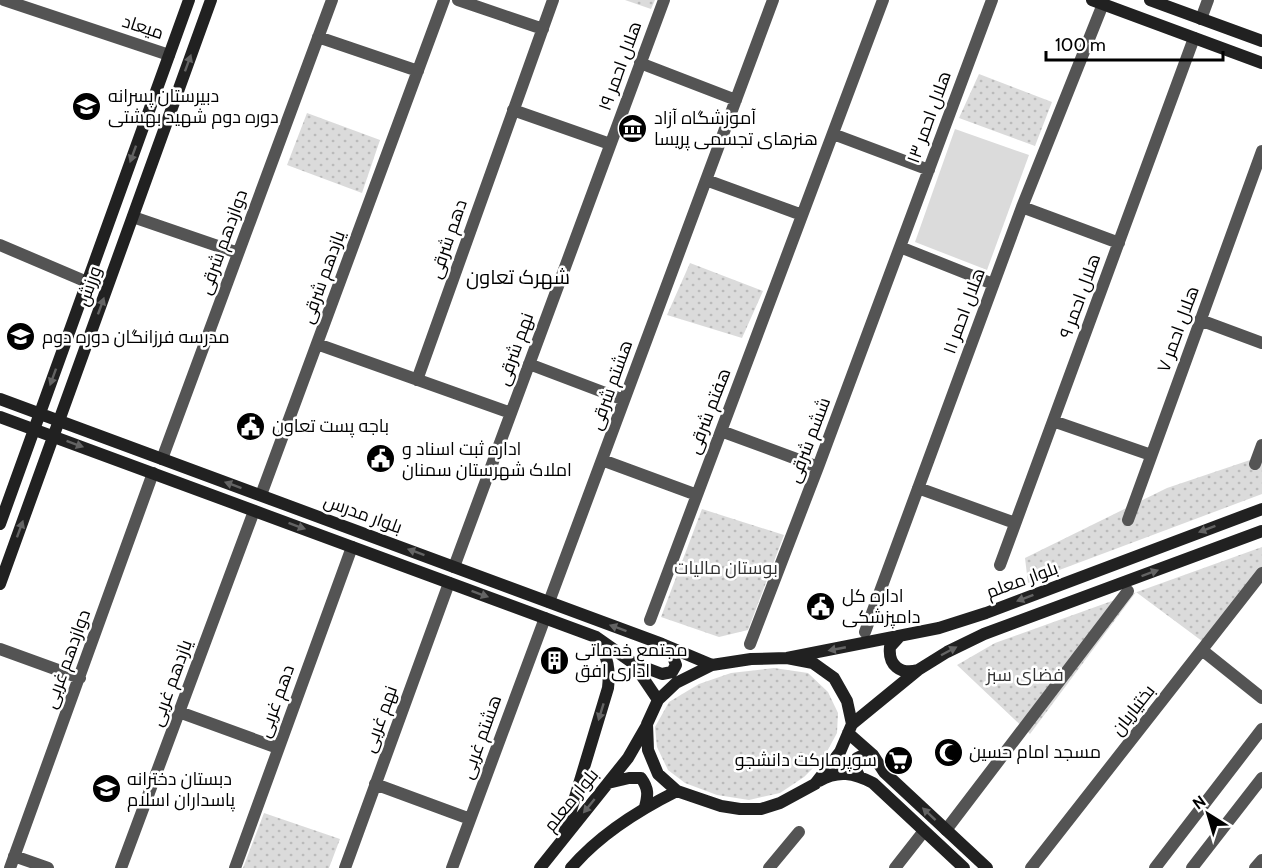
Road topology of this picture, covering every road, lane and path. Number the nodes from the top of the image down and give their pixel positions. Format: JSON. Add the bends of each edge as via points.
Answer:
{"nodes":[{"id":1,"x":4,"y":0,"type":"edge"},
{"id":2,"x":189,"y":0,"type":"edge"},
{"id":3,"x":211,"y":0,"type":"edge"},
{"id":4,"x":332,"y":0,"type":"edge"},
{"id":5,"x":444,"y":0,"type":"edge"},
{"id":6,"x":458,"y":0,"type":"edge"},
{"id":7,"x":553,"y":0,"type":"edge"},
{"id":8,"x":664,"y":0,"type":"edge"},
{"id":9,"x":773,"y":0,"type":"edge"},
{"id":10,"x":883,"y":0,"type":"edge"},
{"id":11,"x":992,"y":0,"type":"edge"},
{"id":12,"x":1150,"y":0,"type":"edge"},
{"id":13,"x":1208,"y":0,"type":"edge"},
{"id":14,"x":1097,"y":2,"type":"edge"},
{"id":15,"x":1201,"y":19,"type":"junction"},
{"id":16,"x":543,"y":29,"type":"junction"},
{"id":17,"x":318,"y":37,"type":"junction"},
{"id":18,"x":1194,"y":38,"type":"junction"},
{"id":19,"x":1262,"y":41,"type":"edge"},
{"id":20,"x":169,"y":55,"type":"junction"},
{"id":21,"x":640,"y":63,"type":"junction"},
{"id":22,"x":1262,"y":63,"type":"edge"},
{"id":23,"x":418,"y":71,"type":"junction"},
{"id":24,"x":736,"y":100,"type":"junction"},
{"id":25,"x":513,"y":110,"type":"junction"},
{"id":26,"x":832,"y":134,"type":"junction"},
{"id":27,"x":610,"y":144,"type":"junction"},
{"id":28,"x":1262,"y":151,"type":"edge"},
{"id":29,"x":929,"y":171,"type":"junction"},
{"id":30,"x":706,"y":180,"type":"junction"},
{"id":31,"x":1022,"y":207,"type":"junction"},
{"id":32,"x":802,"y":215,"type":"junction"},
{"id":33,"x":133,"y":217,"type":"junction"},
{"id":34,"x":1119,"y":243,"type":"junction"},
{"id":35,"x":101,"y":244,"type":"junction"},
{"id":36,"x":0,"y":246,"type":"edge"},
{"id":37,"x":900,"y":247,"type":"junction"},
{"id":38,"x":121,"y":250,"type":"junction"},
{"id":39,"x":238,"y":253,"type":"junction"},
{"id":40,"x":87,"y":282,"type":"junction"},
{"id":41,"x":993,"y":284,"type":"junction"},
{"id":42,"x":1200,"y":320,"type":"junction"},
{"id":43,"x":1262,"y":342,"type":"edge"},
{"id":44,"x":317,"y":344,"type":"junction"},
{"id":45,"x":529,"y":364,"type":"junction"},
{"id":46,"x":417,"y":380,"type":"junction"},
{"id":47,"x":0,"y":399,"type":"edge"},
{"id":48,"x":624,"y":400,"type":"junction"},
{"id":49,"x":511,"y":412,"type":"junction"},
{"id":50,"x":40,"y":413,"type":"junction"},
{"id":51,"x":0,"y":417,"type":"edge"},
{"id":52,"x":60,"y":421,"type":"junction"},
{"id":53,"x":1053,"y":421,"type":"junction"},
{"id":54,"x":34,"y":429,"type":"junction"},
{"id":55,"x":721,"y":431,"type":"junction"},
{"id":56,"x":54,"y":437,"type":"junction"},
{"id":57,"x":1262,"y":445,"type":"edge"},
{"id":58,"x":1151,"y":455,"type":"junction"},
{"id":59,"x":162,"y":459,"type":"junction"},
{"id":60,"x":602,"y":460,"type":"junction"},
{"id":61,"x":1255,"y":464,"type":"dead end"},
{"id":62,"x":818,"y":467,"type":"junction"},
{"id":63,"x":153,"y":473,"type":"junction"},
{"id":64,"x":15,"y":482,"type":"junction"},
{"id":65,"x":918,"y":488,"type":"junction"},
{"id":66,"x":35,"y":489,"type":"junction"},
{"id":67,"x":261,"y":495,"type":"junction"},
{"id":68,"x":697,"y":495,"type":"junction"},
{"id":69,"x":1262,"y":509,"type":"edge"},
{"id":70,"x":254,"y":511,"type":"junction"},
{"id":71,"x":1128,"y":520,"type":"dead end"},
{"id":72,"x":337,"y":523,"type":"junction"},
{"id":73,"x":1016,"y":523,"type":"junction"},
{"id":74,"x":0,"y":524,"type":"edge"},
{"id":75,"x":1262,"y":531,"type":"edge"},
{"id":76,"x":332,"y":539,"type":"junction"},
{"id":77,"x":352,"y":547,"type":"junction"},
{"id":78,"x":1000,"y":565,"type":"dead end"},
{"id":79,"x":454,"y":567,"type":"junction"},
{"id":80,"x":1262,"y":573,"type":"edge"},
{"id":81,"x":449,"y":583,"type":"junction"},
{"id":82,"x":0,"y":584,"type":"edge"},
{"id":83,"x":1128,"y":591,"type":"dead end"},
{"id":84,"x":549,"y":602,"type":"junction"},
{"id":85,"x":545,"y":618,"type":"junction"},
{"id":86,"x":650,"y":620,"type":"dead end"},
{"id":87,"x":865,"y":632,"type":"dead end"},
{"id":88,"x":900,"y":636,"type":"junction"},
{"id":89,"x":596,"y":637,"type":"junction"},
{"id":90,"x":662,"y":644,"type":"junction"},
{"id":91,"x":750,"y":644,"type":"dead end"},
{"id":92,"x":0,"y":649,"type":"edge"},
{"id":93,"x":1202,"y":650,"type":"junction"},
{"id":94,"x":787,"y":658,"type":"junction"},
{"id":95,"x":633,"y":663,"type":"junction"},
{"id":96,"x":712,"y":665,"type":"junction"},
{"id":97,"x":918,"y":670,"type":"junction"},
{"id":98,"x":80,"y":678,"type":"junction"},
{"id":99,"x":1262,"y":698,"type":"edge"},
{"id":100,"x":658,"y":700,"type":"junction"},
{"id":101,"x":179,"y":712,"type":"junction"},
{"id":102,"x":647,"y":724,"type":"junction"},
{"id":103,"x":850,"y":728,"type":"junction"},
{"id":104,"x":1262,"y":729,"type":"edge"},
{"id":105,"x":278,"y":748,"type":"junction"},
{"id":106,"x":873,"y":755,"type":"junction"},
{"id":107,"x":860,"y":776,"type":"junction"},
{"id":108,"x":1262,"y":778,"type":"edge"},
{"id":109,"x":375,"y":784,"type":"junction"},
{"id":110,"x":608,"y":784,"type":"junction"},
{"id":111,"x":815,"y":784,"type":"junction"},
{"id":112,"x":677,"y":791,"type":"junction"},
{"id":113,"x":645,"y":807,"type":"junction"},
{"id":114,"x":470,"y":819,"type":"junction"},
{"id":115,"x":946,"y":830,"type":"junction"},
{"id":116,"x":924,"y":831,"type":"junction"},
{"id":117,"x":799,"y":832,"type":"dead end"},
{"id":118,"x":563,"y":837,"type":"junction"},
{"id":119,"x":1262,"y":860,"type":"edge"},
{"id":120,"x":12,"y":862,"type":"edge"},
{"id":121,"x":48,"y":868,"type":"edge"},
{"id":122,"x":121,"y":868,"type":"edge"},
{"id":123,"x":235,"y":868,"type":"edge"},
{"id":124,"x":345,"y":868,"type":"edge"},
{"id":125,"x":452,"y":868,"type":"edge"},
{"id":126,"x":540,"y":868,"type":"edge"},
{"id":127,"x":571,"y":868,"type":"edge"},
{"id":128,"x":769,"y":868,"type":"edge"},
{"id":129,"x":895,"y":868,"type":"edge"},
{"id":130,"x":964,"y":868,"type":"edge"},
{"id":131,"x":987,"y":868,"type":"edge"},
{"id":132,"x":1031,"y":868,"type":"edge"},
{"id":133,"x":1155,"y":868,"type":"edge"},
{"id":134,"x":1192,"y":868,"type":"edge"},
{"id":135,"x":1255,"y":868,"type":"edge"}],
"edges":[{"from":1,"to":20,"type":"street","name":"میعاد"},
{"from":2,"to":20,"type":"main road","name":"ورزش"},
{"from":33,"to":3,"type":"main road","name":"ورزش","one_way":true},
{"from":4,"to":17,"type":"street","name":"دوازدهم شرقی"},
{"from":5,"to":23,"type":"street","name":"یازدهم شرقی"},
{"from":6,"to":16,"type":"street"},
{"from":7,"to":16,"type":"street","name":"دهم شرقی"},
{"from":8,"to":21,"type":"street","name":"هلال احمر ۱۹"},
{"from":9,"to":24,"type":"street","name":"هشتم شرقی"},
{"from":10,"to":26,"type":"street","name":"هفتم شرقی"},
{"from":11,"to":29,"type":"street","name":"هلال احمر ۱۳"},
{"from":12,"to":15,"type":"main road"},
{"from":13,"to":15,"type":"street"},
{"from":14,"to":18,"type":"main road"},
{"from":14,"to":31,"type":"street","name":"هلال احمر ۱۱"},
{"from":15,"to":19,"type":"main road"},
{"from":16,"to":25,"type":"street","name":"دهم شرقی"},
{"from":17,"to":23,"type":"street"},
{"from":17,"to":39,"type":"street","name":"دوازدهم شرقی"},
{"from":18,"to":22,"type":"main road"},
{"from":18,"to":34,"type":"street","name":"هلال احمر ۹"},
{"from":20,"to":35,"type":"main road","name":"ورزش","one_way":true},
{"from":21,"to":24,"type":"street"},
{"from":21,"to":27,"type":"street","name":"هلال احمر ۱۹"},
{"from":23,"to":44,"type":"street","name":"یازدهم شرقی"},
{"from":24,"to":30,"type":"street","name":"هشتم شرقی"},
{"from":25,"to":27,"type":"street"},
{"from":25,"to":46,"type":"street","name":"دهم شرقی"},
{"from":26,"to":29,"type":"street"},
{"from":26,"to":32,"type":"street","name":"هفتم شرقی"},
{"from":27,"to":45,"type":"street","name":"نهم شرقی"},
{"from":28,"to":42,"type":"street","name":"هلال احمر ۷"},
{"from":29,"to":37,"type":"street","name":"هلال احمر ۱۳"},
{"from":30,"to":32,"type":"street"},
{"from":30,"to":48,"type":"street","name":"هشتم شرقی"},
{"from":31,"to":34,"type":"street"},
{"from":31,"to":41,"type":"street","name":"هلال احمر ۱۱"},
{"from":32,"to":55,"type":"street","name":"هفتم شرقی"},
{"from":33,"to":38,"type":"main road","name":"ورزش"},
{"from":33,"to":39,"type":"street"},
{"from":34,"to":53,"type":"street","name":"هلال احمر ۹"},
{"from":35,"to":38,"type":"main road"},
{"from":35,"to":40,"type":"main road","name":"ورزش"},
{"from":36,"to":40,"type":"street"},
{"from":37,"to":41,"type":"street"},
{"from":37,"to":62,"type":"street","name":"ششم شرقی"},
{"from":52,"to":38,"type":"main road","name":"ورزش","one_way":true},
{"from":39,"to":59,"type":"street","name":"دوازدهم شرقی"},
{"from":40,"to":50,"type":"main road","name":"ورزش","one_way":true},
{"from":41,"to":65,"type":"street","name":"هلال احمر ۱۱"},
{"from":42,"to":43,"type":"street"},
{"from":42,"to":58,"type":"street","name":"هلال احمر ۷"},
{"from":44,"to":46,"type":"street"},
{"from":44,"to":67,"type":"street","name":"یازدهم شرقی"},
{"from":45,"to":48,"type":"street"},
{"from":45,"to":49,"type":"street","name":"نهم شرقی"},
{"from":46,"to":49,"type":"street"},
{"from":47,"to":50,"type":"main road","name":"بلوار مدرس"},
{"from":48,"to":60,"type":"street","name":"هشتم شرقی"},
{"from":49,"to":79,"type":"street","name":"نهم شرقی"},
{"from":50,"to":52,"type":"main road","name":"بلوار مدرس"},
{"from":50,"to":54,"type":"main road","name":"ورزش"},
{"from":51,"to":54,"type":"main road","name":"بلوار مدرس"},
{"from":52,"to":56,"type":"main road","name":"ورزش"},
{"from":52,"to":59,"type":"main road","name":"بلوار مدرس"},
{"from":53,"to":58,"type":"street"},
{"from":53,"to":73,"type":"street","name":"هلال احمر ۹"},
{"from":54,"to":56,"type":"main road","name":"بلوار مدرس"},
{"from":54,"to":64,"type":"main road","name":"ورزش"},
{"from":55,"to":62,"type":"street"},
{"from":55,"to":68,"type":"street","name":"هفتم شرقی"},
{"from":56,"to":63,"type":"main road","name":"بلوار مدرس","one_way":true},
{"from":56,"to":66,"type":"main road","name":"ورزش"},
{"from":57,"to":61,"type":"street"},
{"from":58,"to":71,"type":"street","name":"هلال احمر ۷"},
{"from":67,"to":59,"type":"main road","name":"بلوار مدرس","one_way":true},
{"from":60,"to":68,"type":"street"},
{"from":60,"to":84,"type":"street","name":"هشتم شرقی"},
{"from":62,"to":91,"type":"street","name":"ششم شرقی"},
{"from":63,"to":70,"type":"main road","name":"بلوار مدرس"},
{"from":63,"to":98,"type":"street","name":"دوازدهم غربی"},
{"from":64,"to":66,"type":"main road"},
{"from":64,"to":74,"type":"main road","name":"ورزش"},
{"from":65,"to":73,"type":"street"},
{"from":65,"to":87,"type":"street","name":"هلال احمر ۱۱"},
{"from":82,"to":66,"type":"main road","name":"ورزش","one_way":true},
{"from":67,"to":72,"type":"main road","name":"بلوار مدرس"},
{"from":68,"to":86,"type":"street","name":"هفتم شرقی"},
{"from":69,"to":88,"type":"main road","name":"بلوار معلم","one_way":true,"via":[[986,613]]},
{"from":70,"to":76,"type":"main road","name":"بلوار مدرس","one_way":true},
{"from":70,"to":101,"type":"street","name":"یازدهم غربی"},
{"from":72,"to":76,"type":"main road"},
{"from":79,"to":72,"type":"main road","name":"بلوار مدرس","one_way":true},
{"from":73,"to":78,"type":"street","name":"هلال احمر ۹"},
{"from":97,"to":75,"type":"main road","name":"بلوار معلم","one_way":true,"via":[[984,634]]},
{"from":76,"to":77,"type":"main road","name":"بلوار مدرس"},
{"from":77,"to":81,"type":"main road","name":"بلوار مدرس"},
{"from":77,"to":105,"type":"street","name":"دهم غربی"},
{"from":79,"to":84,"type":"main road","name":"بلوار مدرس"},
{"from":80,"to":93,"type":"street","name":"بختیاریان"},
{"from":81,"to":85,"type":"main road","name":"بلوار مدرس","one_way":true},
{"from":81,"to":109,"type":"street","name":"نهم غربی"},
{"from":83,"to":115,"type":"street"},
{"from":90,"to":84,"type":"main road","name":"بلوار مدرس","one_way":true},
{"from":85,"to":89,"type":"main road","name":"بلوار مدرس"},
{"from":85,"to":114,"type":"street","name":"هشتم غربی"},
{"from":88,"to":94,"type":"main road","name":"بلوار معلم","one_way":true},
{"from":88,"to":97,"type":"main road","via":[[890,647],[891,662],[903,672]]},
{"from":89,"to":95,"type":"main road","name":"بلوار مدرس"},
{"from":89,"to":118,"type":"main road","one_way":true,"via":[[606,653],[610,670],[608,688]]},
{"from":90,"to":95,"type":"main road","via":[[676,664],[672,672],[662,674]]},
{"from":90,"to":96,"type":"main road","name":"بلوار مدرس"},
{"from":92,"to":98,"type":"street"},
{"from":93,"to":99,"type":"street"},
{"from":93,"to":132,"type":"street","name":"بختیاریان"},
{"from":94,"to":96,"type":"main road"},
{"from":94,"to":103,"type":"main road","via":[[813,663],[834,678],[847,701]]},
{"from":95,"to":100,"type":"main road","name":"بلوار مدرس"},
{"from":96,"to":100,"type":"main road","via":[[676,683]]},
{"from":97,"to":103,"type":"main road","name":"بلوار معلم"},
{"from":98,"to":120,"type":"street","name":"دوازدهم غربی"},
{"from":100,"to":102,"type":"main road"},
{"from":101,"to":105,"type":"street"},
{"from":101,"to":122,"type":"street","name":"یازدهم غربی"},
{"from":102,"to":110,"type":"main road","name":"بلوار معلم"},
{"from":102,"to":112,"type":"main road","via":[[648,750],[658,774]]},
{"from":103,"to":106,"type":"main road"},
{"from":103,"to":111,"type":"main road","via":[[840,752]]},
{"from":104,"to":133,"type":"street"},
{"from":105,"to":123,"type":"street","name":"دهم غربی"},
{"from":106,"to":107,"type":"main road","via":[[857,758],[854,766]]},
{"from":115,"to":106,"type":"main road","one_way":true,"via":[[884,772]]},
{"from":107,"to":111,"type":"main road","via":[[844,773]]},
{"from":107,"to":116,"type":"main road","via":[[873,783]]},
{"from":108,"to":134,"type":"street"},
{"from":109,"to":114,"type":"street"},
{"from":109,"to":124,"type":"street","name":"نهم غربی"},
{"from":110,"to":113,"type":"main road","via":[[641,778],[647,785]]},
{"from":110,"to":118,"type":"main road","name":"بلوار معلم","one_way":true},
{"from":111,"to":112,"type":"main road","via":[[761,809],[721,806]]},
{"from":112,"to":113,"type":"main road"},
{"from":113,"to":127,"type":"main road","via":[[583,854]]},
{"from":114,"to":125,"type":"street","name":"هشتم غربی"},
{"from":115,"to":131,"type":"main road"},
{"from":116,"to":129,"type":"street"},
{"from":116,"to":130,"type":"main road"},
{"from":117,"to":128,"type":"street"},
{"from":118,"to":126,"type":"main road","name":"بلوار معلم"},
{"from":119,"to":135,"type":"street"},
{"from":120,"to":121,"type":"street"}]}
